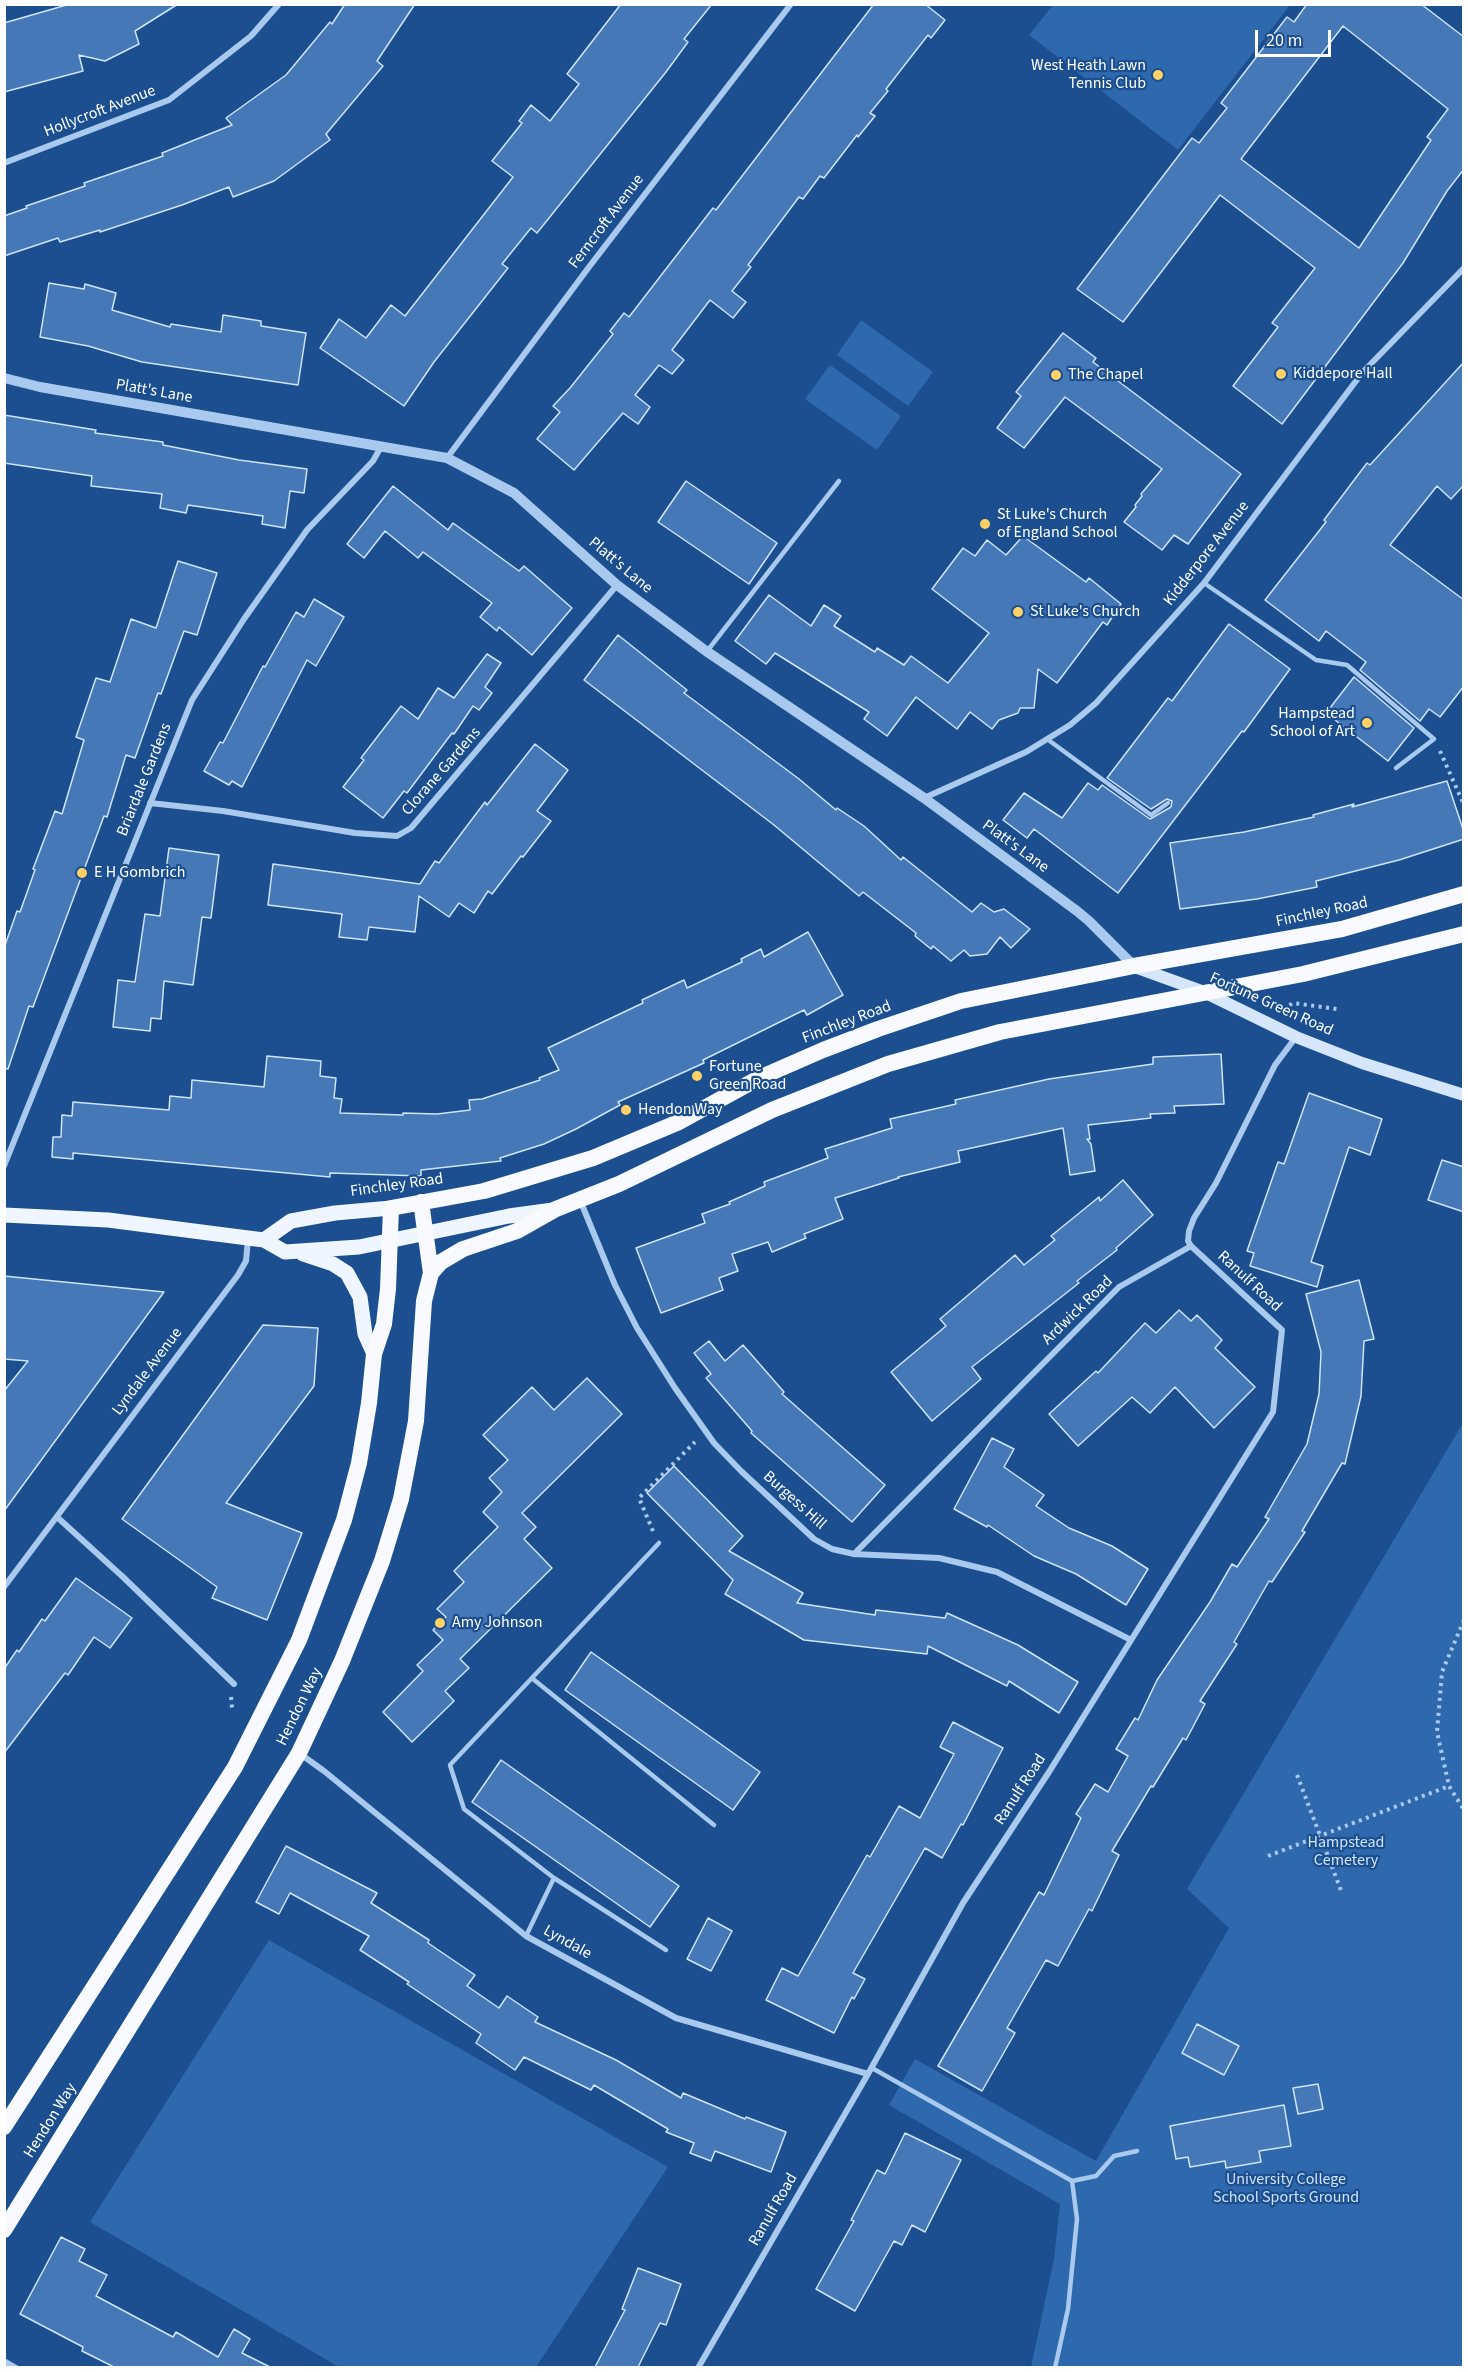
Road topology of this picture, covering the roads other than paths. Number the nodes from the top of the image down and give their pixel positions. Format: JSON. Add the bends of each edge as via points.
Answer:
{"nodes":[{"id":1,"x":279,"y":4,"type":"edge"},
{"id":2,"x":791,"y":4,"type":"edge"},
{"id":3,"x":4,"y":163,"type":"edge"},
{"id":4,"x":1464,"y":268,"type":"edge"},
{"id":5,"x":4,"y":378,"type":"edge"},
{"id":6,"x":382,"y":445,"type":"junction"},
{"id":7,"x":447,"y":458,"type":"junction"},
{"id":8,"x":838,"y":481,"type":"dead end"},
{"id":9,"x":1203,"y":583,"type":"junction"},
{"id":10,"x":617,"y":585,"type":"junction"},
{"id":11,"x":706,"y":651,"type":"junction"},
{"id":12,"x":1047,"y":739,"type":"junction"},
{"id":13,"x":1396,"y":768,"type":"dead end"},
{"id":14,"x":924,"y":798,"type":"junction"},
{"id":15,"x":150,"y":803,"type":"junction"},
{"id":16,"x":1168,"y":803,"type":"dead end"},
{"id":17,"x":1464,"y":894,"type":"edge"},
{"id":18,"x":1464,"y":934,"type":"edge"},
{"id":19,"x":1134,"y":966,"type":"junction"},
{"id":20,"x":1204,"y":992,"type":"junction"},
{"id":21,"x":1296,"y":1037,"type":"junction"},
{"id":22,"x":1464,"y":1095,"type":"edge"},
{"id":23,"x":4,"y":1166,"type":"edge"},
{"id":24,"x":580,"y":1199,"type":"junction"},
{"id":25,"x":421,"y":1202,"type":"junction"},
{"id":26,"x":391,"y":1208,"type":"junction"},
{"id":27,"x":556,"y":1209,"type":"junction"},
{"id":28,"x":4,"y":1215,"type":"edge"},
{"id":29,"x":426,"y":1234,"type":"junction"},
{"id":30,"x":248,"y":1238,"type":"junction"},
{"id":31,"x":264,"y":1240,"type":"junction"},
{"id":32,"x":391,"y":1241,"type":"junction"},
{"id":33,"x":1191,"y":1246,"type":"junction"},
{"id":34,"x":285,"y":1252,"type":"junction"},
{"id":35,"x":431,"y":1273,"type":"junction"},
{"id":36,"x":374,"y":1354,"type":"junction"},
{"id":37,"x":57,"y":1517,"type":"junction"},
{"id":38,"x":658,"y":1543,"type":"road end"},
{"id":39,"x":854,"y":1554,"type":"junction"},
{"id":40,"x":4,"y":1587,"type":"edge"},
{"id":41,"x":1131,"y":1640,"type":"junction"},
{"id":42,"x":533,"y":1679,"type":"junction"},
{"id":43,"x":234,"y":1684,"type":"dead end"},
{"id":44,"x":299,"y":1753,"type":"junction"},
{"id":45,"x":714,"y":1825,"type":"dead end"},
{"id":46,"x":554,"y":1878,"type":"junction"},
{"id":47,"x":525,"y":1936,"type":"junction"},
{"id":48,"x":666,"y":1950,"type":"dead end"},
{"id":49,"x":870,"y":2071,"type":"junction"},
{"id":50,"x":4,"y":2127,"type":"edge"},
{"id":51,"x":1137,"y":2151,"type":"dead end"},
{"id":52,"x":1072,"y":2181,"type":"junction"},
{"id":53,"x":4,"y":2230,"type":"edge"},
{"id":54,"x":4,"y":2361,"type":"edge"},
{"id":55,"x":16,"y":2367,"type":"edge"},
{"id":56,"x":698,"y":2367,"type":"edge"},
{"id":57,"x":1055,"y":2367,"type":"edge"}],
"edges":[{"from":1,"to":3,"type":"street","name":"Hollycroft Avenue","via":[[251,36],[169,100]]},
{"from":2,"to":7,"type":"street","name":"Ferncroft Avenue"},
{"from":4,"to":9,"type":"street","name":"Kidderpore Avenue","via":[[1362,372]]},
{"from":5,"to":6,"type":"street","name":"Platt's Lane","via":[[290,432]]},
{"from":6,"to":7,"type":"street","name":"Platt's Lane"},
{"from":6,"to":15,"type":"street","name":"Briardale Gardens","via":[[373,461],[307,530],[238,628],[192,700]]},
{"from":7,"to":10,"type":"street","name":"Platt's Lane","via":[[514,493]]},
{"from":8,"to":11,"type":"lane"},
{"from":9,"to":12,"type":"street","name":"Kidderpore Avenue","via":[[1096,703]]},
{"from":9,"to":13,"type":"lane","via":[[1316,660],[1347,665],[1434,739]]},
{"from":10,"to":11,"type":"street","name":"Platt's Lane"},
{"from":10,"to":15,"type":"street","name":"Clorane Gardens","via":[[411,828],[397,836]]},
{"from":11,"to":14,"type":"street","name":"Platt's Lane"},
{"from":12,"to":14,"type":"street","name":"Kidderpore Avenue"},
{"from":12,"to":16,"type":"lane","via":[[1151,815]]},
{"from":14,"to":19,"type":"street","name":"Platt's Lane","via":[[1083,916]]},
{"from":15,"to":23,"type":"street","name":"Briardale Gardens"},
{"from":17,"to":19,"type":"highway","name":"Finchley Road","via":[[1342,929]]},
{"from":18,"to":20,"type":"highway","via":[[1303,974]]},
{"from":19,"to":20,"type":"main road","name":"Fortune Green Road"},
{"from":19,"to":25,"type":"highway","name":"Finchley Road","via":[[992,994],[929,1011],[780,1069],[679,1122],[593,1158],[484,1191]]},
{"from":20,"to":21,"type":"main road","name":"Fortune Green Road"},
{"from":20,"to":24,"type":"highway","via":[[1000,1032],[888,1064],[772,1110]]},
{"from":21,"to":22,"type":"main road","name":"Fortune Green Road","via":[[1362,1063]]},
{"from":21,"to":33,"type":"street","via":[[1275,1065],[1194,1218],[1189,1231]]},
{"from":24,"to":27,"type":"highway"},
{"from":24,"to":39,"type":"street","name":"Burgess Hill","via":[[615,1286],[637,1328],[706,1431],[741,1472],[814,1539],[832,1549]]},
{"from":25,"to":26,"type":"highway","name":"Finchley Road"},
{"from":25,"to":29,"type":"highway"},
{"from":26,"to":31,"type":"main road","name":"Finchley Road","via":[[291,1221]]},
{"from":26,"to":32,"type":"highway","name":"Hendon Way"},
{"from":27,"to":29,"type":"main road"},
{"from":27,"to":35,"type":"highway","via":[[507,1235],[463,1249]]},
{"from":28,"to":30,"type":"main road","via":[[108,1220]]},
{"from":29,"to":32,"type":"main road"},
{"from":29,"to":35,"type":"highway"},
{"from":30,"to":31,"type":"main road"},
{"from":30,"to":37,"type":"street","name":"Lyndale Avenue","via":[[246,1261],[238,1275]]},
{"from":31,"to":34,"type":"main road"},
{"from":32,"to":34,"type":"main road"},
{"from":32,"to":36,"type":"highway","name":"Hendon Way","via":[[384,1324]]},
{"from":33,"to":39,"type":"street","name":"Ardwick Road","via":[[1119,1287]]},
{"from":33,"to":41,"type":"street","name":"Ranulf Road","via":[[1282,1330],[1273,1412]]},
{"from":34,"to":36,"type":"main road","via":[[304,1254],[347,1273],[360,1297],[364,1334]]},
{"from":35,"to":44,"type":"highway","name":"Hendon Way","via":[[424,1301],[416,1421],[400,1499],[382,1561]]},
{"from":36,"to":50,"type":"highway","name":"Hendon Way","via":[[359,1462],[344,1520],[298,1640],[267,1707],[235,1767]]},
{"from":37,"to":40,"type":"street","name":"Lyndale Avenue"},
{"from":37,"to":43,"type":"street"},
{"from":38,"to":42,"type":"lane"},
{"from":39,"to":41,"type":"street","name":"Burgess Hill","via":[[939,1558],[996,1572]]},
{"from":41,"to":49,"type":"street","name":"Ranulf Road","via":[[963,1903]]},
{"from":42,"to":45,"type":"lane"},
{"from":42,"to":46,"type":"lane","via":[[450,1765],[464,1809]]},
{"from":44,"to":47,"type":"street","name":"Lyndale"},
{"from":44,"to":53,"type":"highway","name":"Hendon Way"},
{"from":46,"to":47,"type":"lane"},
{"from":46,"to":48,"type":"lane"},
{"from":47,"to":49,"type":"street","name":"Lyndale","via":[[676,2018]]},
{"from":49,"to":52,"type":"lane"},
{"from":49,"to":56,"type":"street","name":"Ranulf Road"},
{"from":51,"to":52,"type":"lane","via":[[1114,2156],[1096,2176]]},
{"from":52,"to":57,"type":"lane","via":[[1077,2219],[1068,2309]]},
{"from":54,"to":55,"type":"street"}]}
